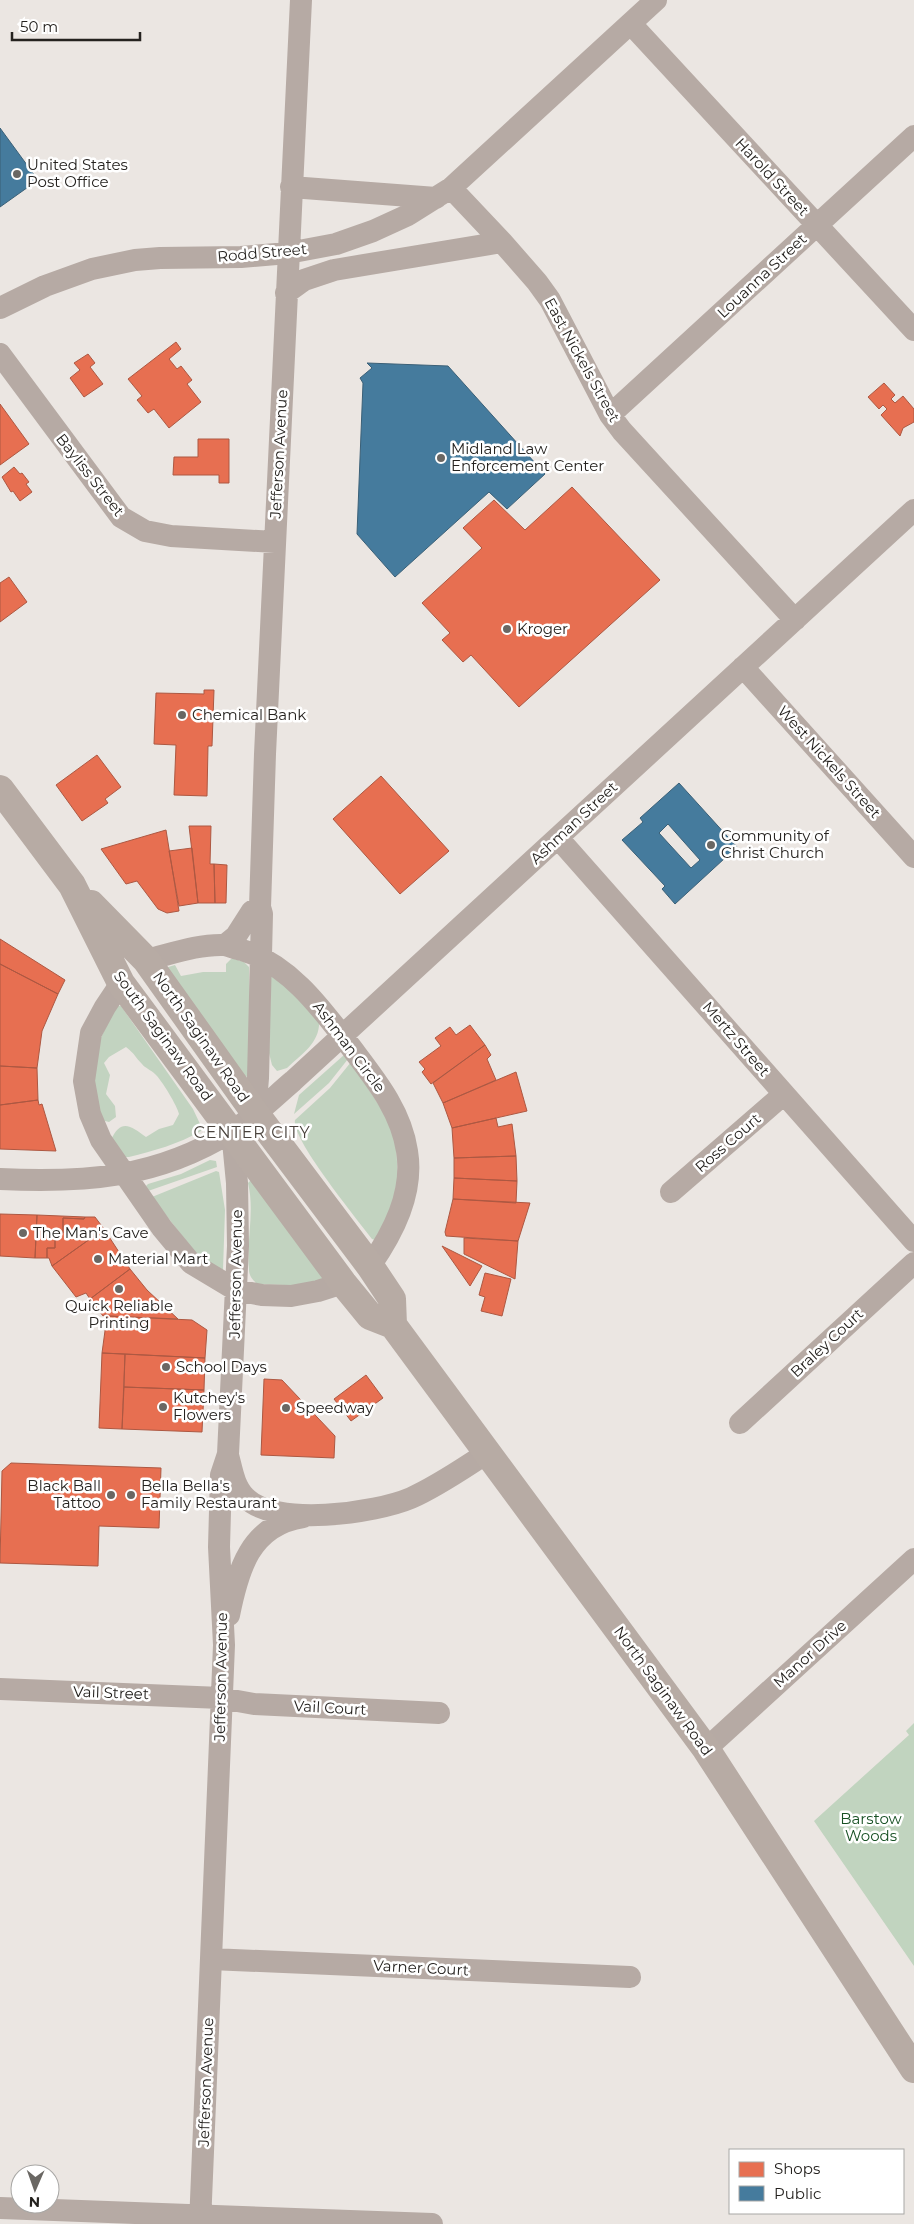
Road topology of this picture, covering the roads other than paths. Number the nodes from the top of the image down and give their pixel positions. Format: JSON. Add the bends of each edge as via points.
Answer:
{"nodes":[{"id":1,"x":301,"y":0,"type":"edge"},
{"id":2,"x":656,"y":0,"type":"edge"},
{"id":3,"x":631,"y":24,"type":"junction"},
{"id":4,"x":914,"y":136,"type":"edge"},
{"id":5,"x":291,"y":187,"type":"junction"},
{"id":6,"x":444,"y":193,"type":"junction"},
{"id":7,"x":817,"y":225,"type":"junction"},
{"id":8,"x":502,"y":242,"type":"junction"},
{"id":9,"x":288,"y":253,"type":"junction"},
{"id":10,"x":286,"y":293,"type":"junction"},
{"id":11,"x":0,"y":308,"type":"edge"},
{"id":12,"x":914,"y":330,"type":"edge"},
{"id":13,"x":0,"y":354,"type":"edge"},
{"id":14,"x":610,"y":415,"type":"junction"},
{"id":15,"x":914,"y":510,"type":"edge"},
{"id":16,"x":275,"y":542,"type":"junction"},
{"id":17,"x":795,"y":620,"type":"junction"},
{"id":18,"x":743,"y":667,"type":"junction"},
{"id":19,"x":0,"y":789,"type":"edge"},
{"id":20,"x":558,"y":838,"type":"junction"},
{"id":21,"x":914,"y":857,"type":"edge"},
{"id":22,"x":72,"y":885,"type":"junction"},
{"id":23,"x":260,"y":907,"type":"junction"},
{"id":24,"x":225,"y":945,"type":"junction"},
{"id":25,"x":262,"y":956,"type":"junction"},
{"id":26,"x":146,"y":960,"type":"junction"},
{"id":27,"x":121,"y":983,"type":"junction"},
{"id":28,"x":342,"y":1036,"type":"junction"},
{"id":29,"x":784,"y":1094,"type":"junction"},
{"id":30,"x":255,"y":1113,"type":"junction"},
{"id":31,"x":232,"y":1132,"type":"junction"},
{"id":32,"x":125,"y":1174,"type":"junction"},
{"id":33,"x":0,"y":1179,"type":"edge"},
{"id":34,"x":672,"y":1192,"type":"dead end"},
{"id":35,"x":914,"y":1240,"type":"edge"},
{"id":36,"x":914,"y":1263,"type":"edge"},
{"id":37,"x":370,"y":1266,"type":"junction"},
{"id":38,"x":343,"y":1283,"type":"junction"},
{"id":39,"x":236,"y":1290,"type":"junction"},
{"id":40,"x":393,"y":1325,"type":"junction"},
{"id":41,"x":740,"y":1424,"type":"dead end"},
{"id":42,"x":487,"y":1452,"type":"junction"},
{"id":43,"x":228,"y":1454,"type":"junction"},
{"id":44,"x":319,"y":1515,"type":"junction"},
{"id":45,"x":914,"y":1558,"type":"edge"},
{"id":46,"x":224,"y":1645,"type":"junction"},
{"id":47,"x":0,"y":1689,"type":"edge"},
{"id":48,"x":222,"y":1698,"type":"junction"},
{"id":49,"x":440,"y":1713,"type":"dead end"},
{"id":50,"x":706,"y":1749,"type":"junction"},
{"id":51,"x":211,"y":1958,"type":"junction"},
{"id":52,"x":630,"y":1977,"type":"dead end"},
{"id":53,"x":914,"y":2069,"type":"edge"},
{"id":54,"x":0,"y":2208,"type":"edge"},
{"id":55,"x":201,"y":2220,"type":"edge"},
{"id":56,"x":432,"y":2224,"type":"edge"}],
"edges":[{"from":1,"to":5,"type":"street","name":"Jefferson Avenue"},
{"from":2,"to":3,"type":"street","name":"Rodd Street"},
{"from":3,"to":6,"type":"street","name":"Rodd Street"},
{"from":3,"to":7,"type":"street","name":"Harold Street"},
{"from":4,"to":7,"type":"street","name":"Louanna Street"},
{"from":5,"to":6,"type":"street"},
{"from":5,"to":9,"type":"street","name":"Jefferson Avenue"},
{"from":6,"to":8,"type":"street","name":"East Nickels Street"},
{"from":6,"to":9,"type":"street","name":"Rodd Street","via":[[373,231],[336,244]]},
{"from":7,"to":12,"type":"street","name":"Harold Street"},
{"from":7,"to":14,"type":"street","name":"Louanna Street"},
{"from":8,"to":10,"type":"street","via":[[334,270],[304,280]]},
{"from":8,"to":14,"type":"street","name":"East Nickels Street","via":[[550,300]]},
{"from":9,"to":10,"type":"street","name":"Jefferson Avenue"},
{"from":9,"to":11,"type":"street","name":"Rodd Street","via":[[135,260],[92,269],[45,286]]},
{"from":10,"to":16,"type":"street","name":"Jefferson Avenue"},
{"from":13,"to":16,"type":"street","name":"Bayliss Street","via":[[121,517],[145,531],[171,536]]},
{"from":14,"to":17,"type":"street","name":"East Nickels Street"},
{"from":15,"to":17,"type":"street","name":"Ashman Street"},
{"from":16,"to":23,"type":"street","name":"Jefferson Avenue"},
{"from":17,"to":18,"type":"street","name":"Ashman Street"},
{"from":18,"to":20,"type":"street","name":"Ashman Street"},
{"from":18,"to":21,"type":"street","name":"West Nickels Street"},
{"from":19,"to":22,"type":"main road","name":"South Saginaw Road"},
{"from":20,"to":28,"type":"street","name":"Ashman Street"},
{"from":20,"to":29,"type":"street","name":"Mertz Street"},
{"from":22,"to":26,"type":"main road","name":"North Saginaw Road"},
{"from":22,"to":27,"type":"main road","name":"South Saginaw Road"},
{"from":23,"to":24,"type":"street","via":[[252,911],[243,928]]},
{"from":23,"to":25,"type":"street","name":"Jefferson Avenue"},
{"from":24,"to":25,"type":"street","name":"Ashman Circle"},
{"from":24,"to":26,"type":"street","name":"Ashman Circle","via":[[199,947]]},
{"from":25,"to":28,"type":"street","name":"Ashman Circle","via":[[312,998]]},
{"from":25,"to":30,"type":"street","name":"Jefferson Avenue"},
{"from":26,"to":30,"type":"main road","name":"North Saginaw Road"},
{"from":27,"to":31,"type":"main road","name":"South Saginaw Road"},
{"from":27,"to":32,"type":"street","via":[[91,1033],[84,1081],[90,1114]]},
{"from":28,"to":30,"type":"street","name":"Ashman Street"},
{"from":28,"to":37,"type":"street","name":"Ashman Circle","via":[[382,1088],[401,1125],[408,1152],[408,1179],[401,1211],[387,1242]]},
{"from":29,"to":34,"type":"street","name":"Ross Court"},
{"from":29,"to":35,"type":"street","name":"Mertz Street"},
{"from":30,"to":31,"type":"street","name":"Ashman Street"},
{"from":30,"to":37,"type":"main road","name":"North Saginaw Road"},
{"from":31,"to":32,"type":"street","name":"Ashman Street","via":[[168,1163]]},
{"from":31,"to":38,"type":"main road"},
{"from":31,"to":39,"type":"street","name":"Jefferson Avenue","via":[[238,1212]]},
{"from":32,"to":33,"type":"street","name":"Ashman Street","via":[[78,1180]]},
{"from":32,"to":39,"type":"street","via":[[191,1263]]},
{"from":36,"to":41,"type":"street","name":"Braley Court"},
{"from":37,"to":40,"type":"main road","name":"North Saginaw Road","via":[[392,1299]]},
{"from":38,"to":39,"type":"street","via":[[291,1296]]},
{"from":38,"to":40,"type":"main road","via":[[370,1316]]},
{"from":39,"to":43,"type":"street","name":"Jefferson Avenue"},
{"from":40,"to":42,"type":"main road","name":"North Saginaw Road"},
{"from":42,"to":44,"type":"street","via":[[436,1486],[402,1502],[371,1511]]},
{"from":42,"to":50,"type":"main road","name":"North Saginaw Road"},
{"from":43,"to":44,"type":"street","via":[[238,1488],[250,1502],[278,1512]]},
{"from":43,"to":46,"type":"street","name":"Jefferson Avenue","via":[[221,1475],[218,1547]]},
{"from":44,"to":46,"type":"street","via":[[279,1524],[256,1542],[238,1580]]},
{"from":45,"to":50,"type":"street","name":"Manor Drive"},
{"from":46,"to":48,"type":"street","name":"Jefferson Avenue"},
{"from":47,"to":48,"type":"street","name":"Vail Street"},
{"from":48,"to":49,"type":"street","name":"Vail Court","via":[[254,1704]]},
{"from":48,"to":51,"type":"street","name":"Jefferson Avenue"},
{"from":50,"to":53,"type":"main road","name":"North Saginaw Road"},
{"from":51,"to":52,"type":"street","name":"Varner Court"},
{"from":51,"to":55,"type":"street","name":"Jefferson Avenue"},
{"from":54,"to":55,"type":"street"},
{"from":55,"to":56,"type":"street"}]}
